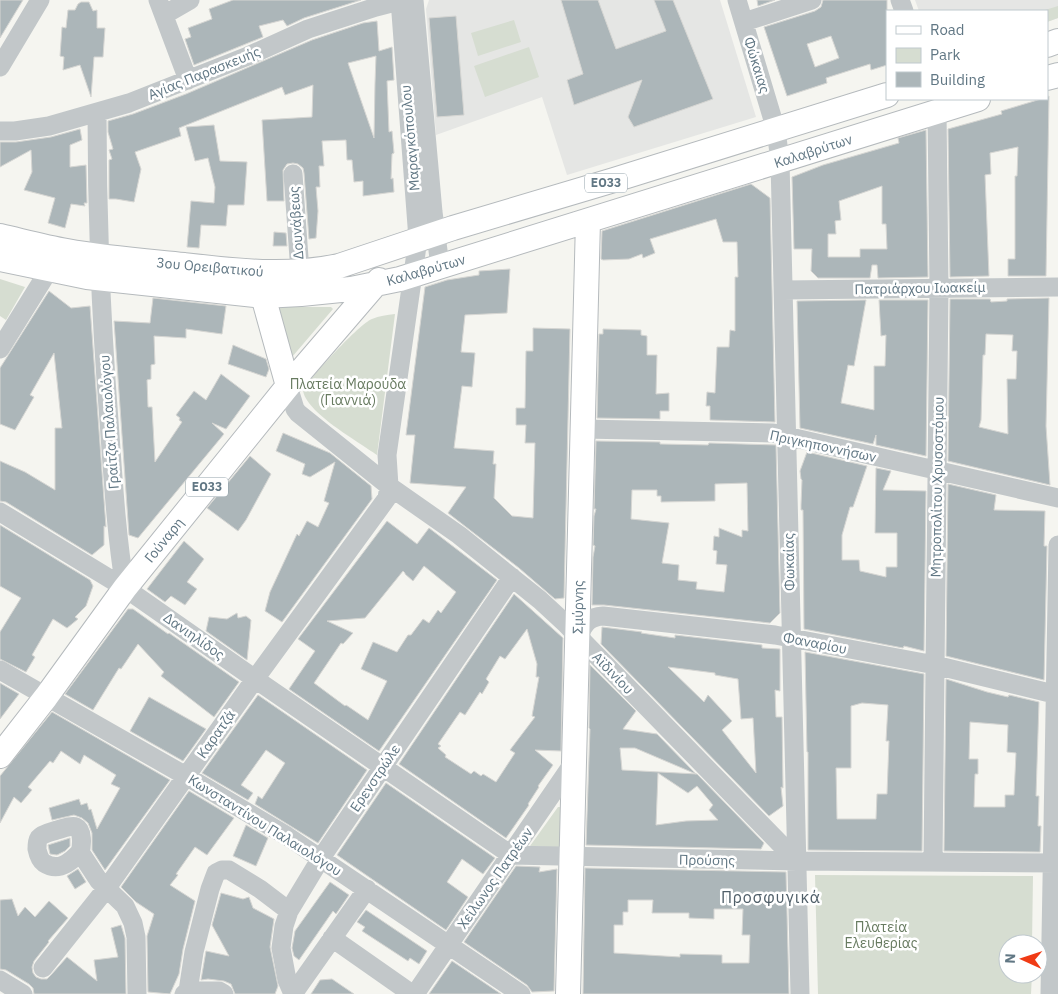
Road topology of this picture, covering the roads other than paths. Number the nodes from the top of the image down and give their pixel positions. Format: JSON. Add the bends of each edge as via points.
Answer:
{"nodes":[{"id":1,"x":40,"y":0,"type":"edge"},
{"id":2,"x":190,"y":0,"type":"edge"},
{"id":3,"x":401,"y":0,"type":"edge"},
{"id":4,"x":414,"y":0,"type":"edge"},
{"id":5,"x":737,"y":0,"type":"edge"},
{"id":6,"x":812,"y":0,"type":"edge"},
{"id":7,"x":161,"y":8,"type":"edge"},
{"id":8,"x":744,"y":22,"type":"junction"},
{"id":9,"x":0,"y":67,"type":"edge"},
{"id":10,"x":188,"y":80,"type":"junction"},
{"id":11,"x":886,"y":95,"type":"edge"},
{"id":12,"x":975,"y":100,"type":"edge"},
{"id":13,"x":937,"y":111,"type":"junction"},
{"id":14,"x":97,"y":113,"type":"junction"},
{"id":15,"x":776,"y":130,"type":"junction"},
{"id":16,"x":0,"y":131,"type":"edge"},
{"id":17,"x":780,"y":161,"type":"junction"},
{"id":18,"x":293,"y":174,"type":"dead end"},
{"id":19,"x":588,"y":221,"type":"junction"},
{"id":20,"x":0,"y":236,"type":"edge"},
{"id":21,"x":427,"y":237,"type":"junction"},
{"id":22,"x":0,"y":258,"type":"edge"},
{"id":23,"x":440,"y":266,"type":"junction"},
{"id":24,"x":99,"y":267,"type":"junction"},
{"id":25,"x":49,"y":270,"type":"junction"},
{"id":26,"x":300,"y":272,"type":"junction"},
{"id":27,"x":413,"y":275,"type":"junction"},
{"id":28,"x":374,"y":285,"type":"junction"},
{"id":29,"x":1058,"y":287,"type":"edge"},
{"id":30,"x":939,"y":288,"type":"junction"},
{"id":31,"x":783,"y":290,"type":"junction"},
{"id":32,"x":263,"y":296,"type":"junction"},
{"id":33,"x":0,"y":349,"type":"edge"},
{"id":34,"x":288,"y":386,"type":"junction"},
{"id":35,"x":583,"y":429,"type":"junction"},
{"id":36,"x":786,"y":436,"type":"junction"},
{"id":37,"x":937,"y":472,"type":"junction"},
{"id":38,"x":388,"y":492,"type":"junction"},
{"id":39,"x":1058,"y":498,"type":"edge"},
{"id":40,"x":0,"y":512,"type":"edge"},
{"id":41,"x":1058,"y":545,"type":"edge"},
{"id":42,"x":512,"y":577,"type":"junction"},
{"id":43,"x":125,"y":588,"type":"junction"},
{"id":44,"x":578,"y":636,"type":"junction"},
{"id":45,"x":791,"y":639,"type":"junction"},
{"id":46,"x":935,"y":665,"type":"junction"},
{"id":47,"x":0,"y":670,"type":"edge"},
{"id":48,"x":255,"y":679,"type":"junction"},
{"id":49,"x":1057,"y":695,"type":"edge"},
{"id":50,"x":46,"y":697,"type":"junction"},
{"id":51,"x":0,"y":756,"type":"edge"},
{"id":52,"x":574,"y":762,"type":"junction"},
{"id":53,"x":383,"y":766,"type":"junction"},
{"id":54,"x":186,"y":776,"type":"junction"},
{"id":55,"x":80,"y":852,"type":"dead end"},
{"id":56,"x":511,"y":855,"type":"junction"},
{"id":57,"x":572,"y":857,"type":"junction"},
{"id":58,"x":321,"y":858,"type":"junction"},
{"id":59,"x":797,"y":861,"type":"junction"},
{"id":60,"x":933,"y":862,"type":"junction"},
{"id":61,"x":1055,"y":863,"type":"edge"},
{"id":62,"x":106,"y":889,"type":"junction"},
{"id":63,"x":367,"y":889,"type":"junction"},
{"id":64,"x":289,"y":911,"type":"junction"},
{"id":65,"x":332,"y":938,"type":"junction"},
{"id":66,"x":448,"y":944,"type":"junction"},
{"id":67,"x":43,"y":968,"type":"dead end"},
{"id":68,"x":0,"y":980,"type":"edge"},
{"id":69,"x":20,"y":993,"type":"edge"},
{"id":70,"x":186,"y":993,"type":"edge"},
{"id":71,"x":137,"y":994,"type":"edge"},
{"id":72,"x":224,"y":994,"type":"edge"},
{"id":73,"x":293,"y":994,"type":"edge"},
{"id":74,"x":413,"y":994,"type":"edge"},
{"id":75,"x":521,"y":994,"type":"edge"},
{"id":76,"x":568,"y":994,"type":"edge"},
{"id":77,"x":800,"y":994,"type":"edge"},
{"id":78,"x":1050,"y":994,"type":"edge"}],
"edges":[{"from":1,"to":9,"type":"street"},
{"from":2,"to":7,"type":"street"},
{"from":3,"to":10,"type":"street","name":"Αγίας Παρασκευής","via":[[308,29]]},
{"from":3,"to":21,"type":"street","name":"Μαραγκόπουλου"},
{"from":4,"to":21,"type":"street","name":"Μαραγκόπουλου"},
{"from":5,"to":8,"type":"street","name":"Φώκαιας"},
{"from":6,"to":8,"type":"street"},
{"from":7,"to":10,"type":"street"},
{"from":8,"to":15,"type":"street","name":"Φώκαιας"},
{"from":10,"to":14,"type":"street","name":"Αγίας Παρασκευής"},
{"from":11,"to":15,"type":"main road","name":"Καλαβρύτων","number":"ΕΟ33"},
{"from":12,"to":13,"type":"main road","name":"Καλαβρύτων","number":"ΕΟ33"},
{"from":13,"to":17,"type":"main road","name":"Καλαβρύτων","number":"ΕΟ33"},
{"from":13,"to":30,"type":"street","name":"Μητροπολίτου Χρυσοστόμου"},
{"from":14,"to":16,"type":"street","name":"Αγίας Παρασκευής","via":[[40,127]]},
{"from":14,"to":24,"type":"street","name":"Γραίτζα Παλαιολόγου"},
{"from":15,"to":17,"type":"street","name":"Φωκαίας"},
{"from":15,"to":21,"type":"main road","name":"Καλαβρύτων","number":"ΕΟ33"},
{"from":17,"to":19,"type":"main road","name":"Καλαβρύτων","number":"ΕΟ33"},
{"from":17,"to":31,"type":"street","name":"Φωκαίας"},
{"from":18,"to":26,"type":"street","name":"Δουνάβεως"},
{"from":19,"to":23,"type":"main road","name":"Καλαβρύτων","number":"ΕΟ33"},
{"from":19,"to":35,"type":"main road","name":"Σμύρνης"},
{"from":20,"to":24,"type":"main road","name":"3ου Ορειβατικού","via":[[65,251]]},
{"from":21,"to":23,"type":"street","name":"Μαραγκόπουλου"},
{"from":21,"to":26,"type":"main road","name":"3ου Ορειβατικού","via":[[339,266]]},
{"from":21,"to":27,"type":"street","name":"Μαραγκόπουλου"},
{"from":21,"to":28,"type":"main road","name":"Καλαβρύτων","number":"ΕΟ33"},
{"from":22,"to":25,"type":"main road","name":"3ου Ορειβατικού"},
{"from":23,"to":27,"type":"main road","name":"Καλαβρύτων","number":"ΕΟ33"},
{"from":24,"to":25,"type":"main road","name":"3ου Ορειβατικού"},
{"from":24,"to":26,"type":"main road","name":"3ου Ορειβατικού"},
{"from":24,"to":32,"type":"main road","name":"3ου Ορειβατικού"},
{"from":24,"to":43,"type":"street","name":"Γραίτζα Παλαιολόγου","via":[[118,545]]},
{"from":25,"to":33,"type":"street"},
{"from":27,"to":28,"type":"main road","name":"Καλαβρύτων","number":"ΕΟ33"},
{"from":27,"to":38,"type":"street","name":"Μαραγκόπουλου","via":[[387,455]]},
{"from":28,"to":32,"type":"main road","name":"3ου Ορειβατικού"},
{"from":28,"to":34,"type":"main road","name":"Γούναρη","number":"ΕΟ33"},
{"from":29,"to":30,"type":"street","name":"Πατριάρχου Ιωακείμ"},
{"from":30,"to":31,"type":"street","name":"Πατριάρχου Ιωακείμ"},
{"from":30,"to":37,"type":"street","name":"Μητροπολίτου Χρυσοστόμου"},
{"from":31,"to":36,"type":"street","name":"Φωκαίας"},
{"from":32,"to":34,"type":"main road"},
{"from":34,"to":38,"type":"street","name":"Αϊδινίου","via":[[298,413]]},
{"from":34,"to":43,"type":"main road","name":"Γούναρη","number":"ΕΟ33"},
{"from":35,"to":36,"type":"street","name":"Πριγκηποννήσων"},
{"from":35,"to":44,"type":"main road","name":"Σμύρνης"},
{"from":36,"to":37,"type":"street","name":"Πριγκηποννήσων"},
{"from":36,"to":45,"type":"street","name":"Φωκαίας"},
{"from":37,"to":39,"type":"street","name":"Πριγκηποννήσων"},
{"from":37,"to":46,"type":"street","name":"Μητροπολίτου Χρυσοστόμου"},
{"from":38,"to":42,"type":"street","name":"Αϊδινίου","via":[[459,535]]},
{"from":38,"to":48,"type":"street","name":"Καρατζά"},
{"from":40,"to":43,"type":"street","name":"Δανιηλίδος"},
{"from":41,"to":49,"type":"street"},
{"from":42,"to":44,"type":"street","name":"Αϊδινίου"},
{"from":42,"to":53,"type":"street","name":"Ερενστρώλε"},
{"from":43,"to":48,"type":"street","name":"Δανιηλίδος"},
{"from":43,"to":50,"type":"main road","name":"Γούναρη","number":"ΕΟ33"},
{"from":44,"to":45,"type":"street","name":"Φαναρίου","via":[[587,621],[603,616]]},
{"from":44,"to":52,"type":"main road","name":"Σμύρνης"},
{"from":44,"to":59,"type":"street","name":"Αϊδινίου"},
{"from":45,"to":46,"type":"street","name":"Φαναρίου"},
{"from":45,"to":59,"type":"street","name":"Φωκαίας"},
{"from":46,"to":49,"type":"street","name":"Φαναρίου"},
{"from":46,"to":60,"type":"street","name":"Μητροπολίτου Χρυσοστόμου"},
{"from":47,"to":50,"type":"street","name":"Κωνσταντίνου Παλαιολόγου"},
{"from":48,"to":53,"type":"street","name":"Δανιηλίδος"},
{"from":48,"to":54,"type":"street","name":"Καρατζά"},
{"from":49,"to":61,"type":"street"},
{"from":50,"to":51,"type":"main road","name":"Γούναρη","number":"ΕΟ33"},
{"from":50,"to":54,"type":"street","name":"Κωνσταντίνου Παλαιολόγου"},
{"from":52,"to":56,"type":"street","name":"Χείλωνος Πατρέων"},
{"from":52,"to":57,"type":"main road","name":"Σμύρνης"},
{"from":53,"to":56,"type":"street"},
{"from":53,"to":58,"type":"street","name":"Ερενστρώλε"},
{"from":54,"to":58,"type":"street","name":"Κωνσταντίνου Παλαιολόγου"},
{"from":54,"to":62,"type":"street","name":"Καρατζά"},
{"from":55,"to":62,"type":"street"},
{"from":56,"to":57,"type":"street","name":"Προύσης"},
{"from":56,"to":66,"type":"street","name":"Χείλωνος Πατρέων"},
{"from":57,"to":59,"type":"street","name":"Προύσης"},
{"from":57,"to":76,"type":"main road","name":"Σμύρνης"},
{"from":58,"to":63,"type":"street","name":"Κωνσταντίνου Παλαιολόγου"},
{"from":58,"to":64,"type":"street","name":"Ερενστρώλε"},
{"from":59,"to":60,"type":"street","name":"Προύσης"},
{"from":59,"to":77,"type":"street","name":"Φωκαίας"},
{"from":60,"to":61,"type":"street","name":"Προύσης"},
{"from":61,"to":78,"type":"street"},
{"from":62,"to":67,"type":"street","name":"Καρατζά"},
{"from":62,"to":71,"type":"street","via":[[125,906],[133,923]]},
{"from":63,"to":65,"type":"street"},
{"from":63,"to":66,"type":"street","name":"Κωνσταντίνου Παλαιολόγου"},
{"from":64,"to":70,"type":"street","via":[[260,888],[229,870],[216,873]]},
{"from":64,"to":73,"type":"street","name":"Ερενστρώλε","via":[[281,948]]},
{"from":65,"to":73,"type":"street"},
{"from":65,"to":74,"type":"street"},
{"from":66,"to":74,"type":"street","name":"Χείλωνος Πατρέων"},
{"from":66,"to":75,"type":"street","name":"Κωνσταντίνου Παλαιολόγου"},
{"from":68,"to":69,"type":"street"},
{"from":70,"to":72,"type":"street","via":[[220,991]]}]}
